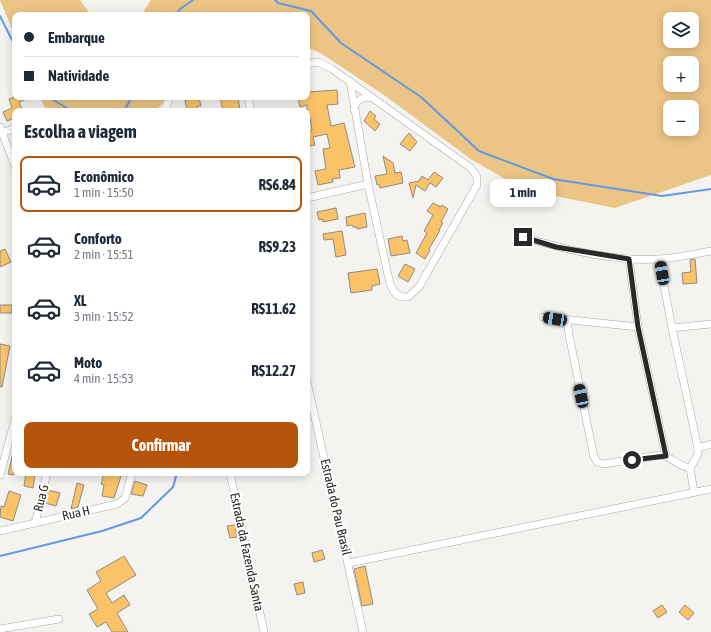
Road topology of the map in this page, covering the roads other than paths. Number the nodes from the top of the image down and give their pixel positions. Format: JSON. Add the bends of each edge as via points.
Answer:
{"nodes":[{"id":1,"x":310,"y":63,"type":"edge"},
{"id":2,"x":350,"y":81,"type":"junction"},
{"id":3,"x":372,"y":97,"type":"junction"},
{"id":4,"x":354,"y":109,"type":"junction"},
{"id":5,"x":12,"y":128,"type":"edge"},
{"id":6,"x":1,"y":130,"type":"edge"},
{"id":7,"x":12,"y":158,"type":"edge"},
{"id":8,"x":368,"y":184,"type":"junction"},
{"id":9,"x":310,"y":197,"type":"edge"},
{"id":10,"x":523,"y":237,"type":"dead end"},
{"id":11,"x":711,"y":251,"type":"edge"},
{"id":12,"x":629,"y":259,"type":"junction"},
{"id":13,"x":660,"y":259,"type":"junction"},
{"id":14,"x":543,"y":317,"type":"dead end"},
{"id":15,"x":567,"y":321,"type":"junction"},
{"id":16,"x":711,"y":324,"type":"edge"},
{"id":17,"x":638,"y":327,"type":"junction"},
{"id":18,"x":672,"y":328,"type":"junction"},
{"id":19,"x":310,"y":395,"type":"edge"},
{"id":20,"x":12,"y":430,"type":"edge"},
{"id":21,"x":711,"y":444,"type":"edge"},
{"id":22,"x":698,"y":448,"type":"junction"},
{"id":23,"x":666,"y":456,"type":"junction"},
{"id":24,"x":690,"y":468,"type":"junction"},
{"id":25,"x":0,"y":475,"type":"edge"},
{"id":26,"x":46,"y":476,"type":"edge"},
{"id":27,"x":131,"y":476,"type":"edge"},
{"id":28,"x":231,"y":476,"type":"edge"},
{"id":29,"x":711,"y":489,"type":"edge"},
{"id":30,"x":694,"y":492,"type":"junction"},
{"id":31,"x":35,"y":523,"type":"junction"},
{"id":32,"x":0,"y":531,"type":"edge"},
{"id":33,"x":349,"y":563,"type":"junction"},
{"id":34,"x":59,"y":619,"type":"dead end"},
{"id":35,"x":0,"y":629,"type":"edge"},
{"id":36,"x":264,"y":632,"type":"edge"},
{"id":37,"x":363,"y":632,"type":"edge"}],
"edges":[{"from":1,"to":2,"type":"street","via":[[318,62]]},
{"from":2,"to":3,"type":"street"},
{"from":2,"to":4,"type":"street"},
{"from":3,"to":4,"type":"street","via":[[360,99],[355,103]]},
{"from":3,"to":8,"type":"street","via":[[471,168],[477,177],[477,185],[419,287],[408,297],[394,293],[390,284]]},
{"from":4,"to":8,"type":"street"},
{"from":5,"to":6,"type":"street"},
{"from":6,"to":7,"type":"street"},
{"from":8,"to":9,"type":"street"},
{"from":10,"to":12,"type":"street","via":[[556,247]]},
{"from":11,"to":13,"type":"street"},
{"from":12,"to":13,"type":"street"},
{"from":12,"to":17,"type":"street"},
{"from":13,"to":18,"type":"street"},
{"from":14,"to":15,"type":"street"},
{"from":15,"to":17,"type":"street"},
{"from":15,"to":23,"type":"street","via":[[597,462],[604,464]]},
{"from":16,"to":18,"type":"street"},
{"from":17,"to":23,"type":"street"},
{"from":18,"to":22,"type":"street"},
{"from":19,"to":33,"type":"street","name":"Estrada do Pau Brasil"},
{"from":20,"to":25,"type":"street"},
{"from":21,"to":22,"type":"street"},
{"from":22,"to":24,"type":"street","via":[[698,454]]},
{"from":23,"to":24,"type":"street","via":[[677,464]]},
{"from":24,"to":30,"type":"street"},
{"from":26,"to":31,"type":"street","name":"Rua G"},
{"from":27,"to":31,"type":"street","name":"Rua H","via":[[122,502]]},
{"from":28,"to":36,"type":"street","name":"Estrada da Fazenda Santa"},
{"from":29,"to":30,"type":"street"},
{"from":30,"to":33,"type":"street"},
{"from":31,"to":32,"type":"street","name":"Rua H"},
{"from":33,"to":37,"type":"street","name":"Estrada do Pau Brasil"},
{"from":34,"to":35,"type":"street"}]}
